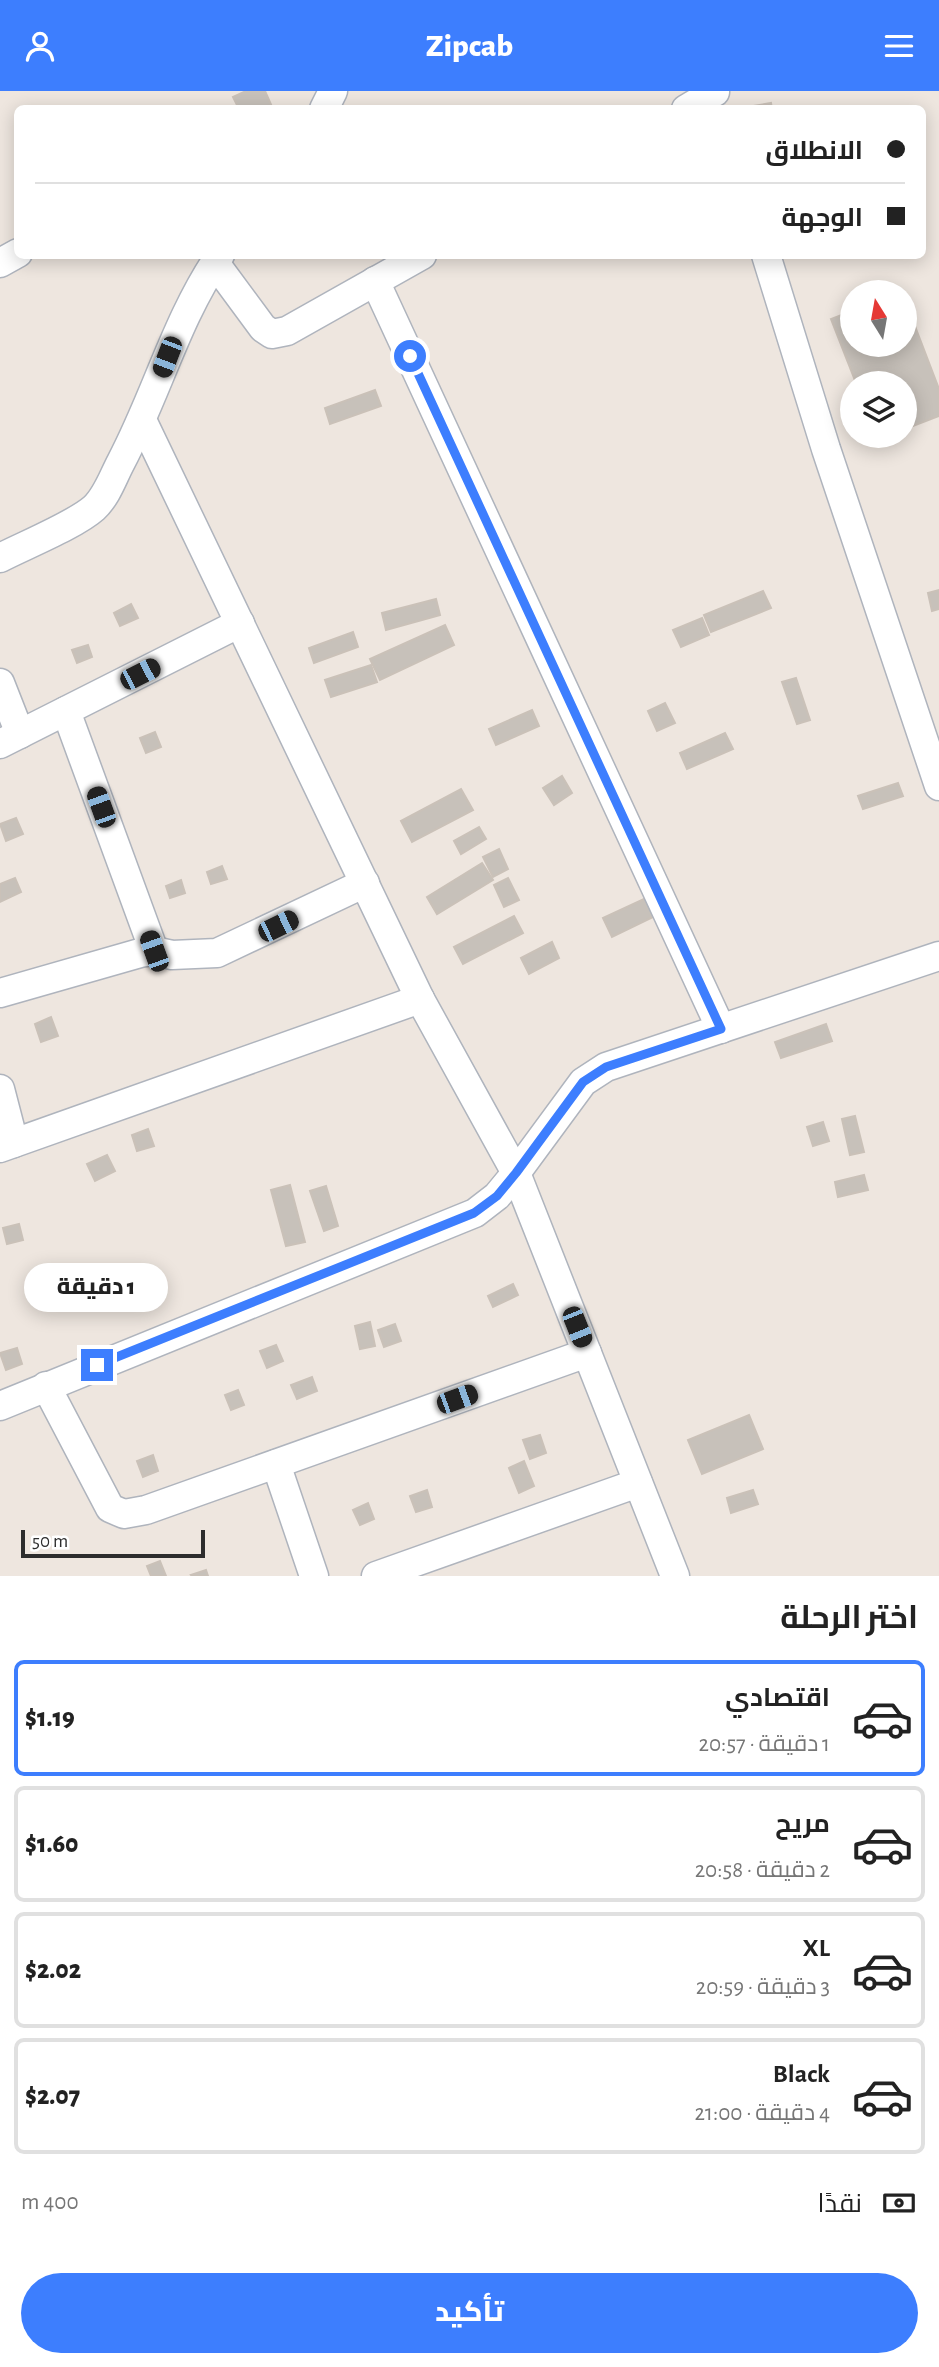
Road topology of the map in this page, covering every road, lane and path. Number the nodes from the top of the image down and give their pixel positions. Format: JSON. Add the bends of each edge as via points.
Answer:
{"nodes":[{"id":1,"x":717,"y":97,"type":"edge"},
{"id":2,"x":696,"y":105,"type":"edge"},
{"id":3,"x":218,"y":259,"type":"edge"},
{"id":4,"x":415,"y":259,"type":"edge"},
{"id":5,"x":767,"y":259,"type":"edge"},
{"id":6,"x":375,"y":281,"type":"junction"},
{"id":7,"x":143,"y":422,"type":"junction"},
{"id":8,"x":0,"y":558,"type":"edge"},
{"id":9,"x":240,"y":623,"type":"junction"},
{"id":10,"x":0,"y":684,"type":"edge"},
{"id":11,"x":65,"y":711,"type":"junction"},
{"id":12,"x":10,"y":739,"type":"edge"},
{"id":13,"x":939,"y":786,"type":"edge"},
{"id":14,"x":365,"y":883,"type":"junction"},
{"id":15,"x":154,"y":951,"type":"junction"},
{"id":16,"x":939,"y":956,"type":"edge"},
{"id":17,"x":0,"y":993,"type":"edge"},
{"id":18,"x":420,"y":999,"type":"junction"},
{"id":19,"x":721,"y":1029,"type":"junction"},
{"id":20,"x":0,"y":1089,"type":"edge"},
{"id":21,"x":7,"y":1146,"type":"edge"},
{"id":22,"x":516,"y":1173,"type":"junction"},
{"id":23,"x":587,"y":1353,"type":"junction"},
{"id":24,"x":47,"y":1386,"type":"junction"},
{"id":25,"x":0,"y":1406,"type":"edge"},
{"id":26,"x":276,"y":1464,"type":"junction"},
{"id":27,"x":638,"y":1483,"type":"junction"},
{"id":28,"x":314,"y":1576,"type":"edge"},
{"id":29,"x":376,"y":1576,"type":"edge"},
{"id":30,"x":675,"y":1576,"type":"edge"}],
"edges":[{"from":1,"to":2,"type":"street"},
{"from":3,"to":6,"type":"street","via":[[263,328],[272,334],[287,331]]},
{"from":3,"to":7,"type":"street","via":[[174,339]]},
{"from":4,"to":6,"type":"street"},
{"from":5,"to":13,"type":"street"},
{"from":6,"to":19,"type":"street"},
{"from":7,"to":8,"type":"street","via":[[92,510]]},
{"from":7,"to":9,"type":"street"},
{"from":9,"to":11,"type":"street"},
{"from":9,"to":14,"type":"street"},
{"from":10,"to":12,"type":"street"},
{"from":11,"to":12,"type":"street"},
{"from":11,"to":15,"type":"street"},
{"from":14,"to":15,"type":"street","via":[[217,953]]},
{"from":14,"to":18,"type":"street"},
{"from":15,"to":17,"type":"street"},
{"from":16,"to":19,"type":"street"},
{"from":18,"to":21,"type":"street"},
{"from":18,"to":22,"type":"street"},
{"from":19,"to":22,"type":"street","via":[[606,1067],[583,1082]]},
{"from":20,"to":21,"type":"street"},
{"from":22,"to":23,"type":"street"},
{"from":22,"to":24,"type":"street","via":[[497,1196],[474,1213]]},
{"from":23,"to":26,"type":"street"},
{"from":23,"to":27,"type":"street"},
{"from":24,"to":25,"type":"street"},
{"from":24,"to":26,"type":"street","via":[[110,1508],[124,1514]]},
{"from":26,"to":28,"type":"street"},
{"from":27,"to":29,"type":"street"},
{"from":27,"to":30,"type":"street"}]}
